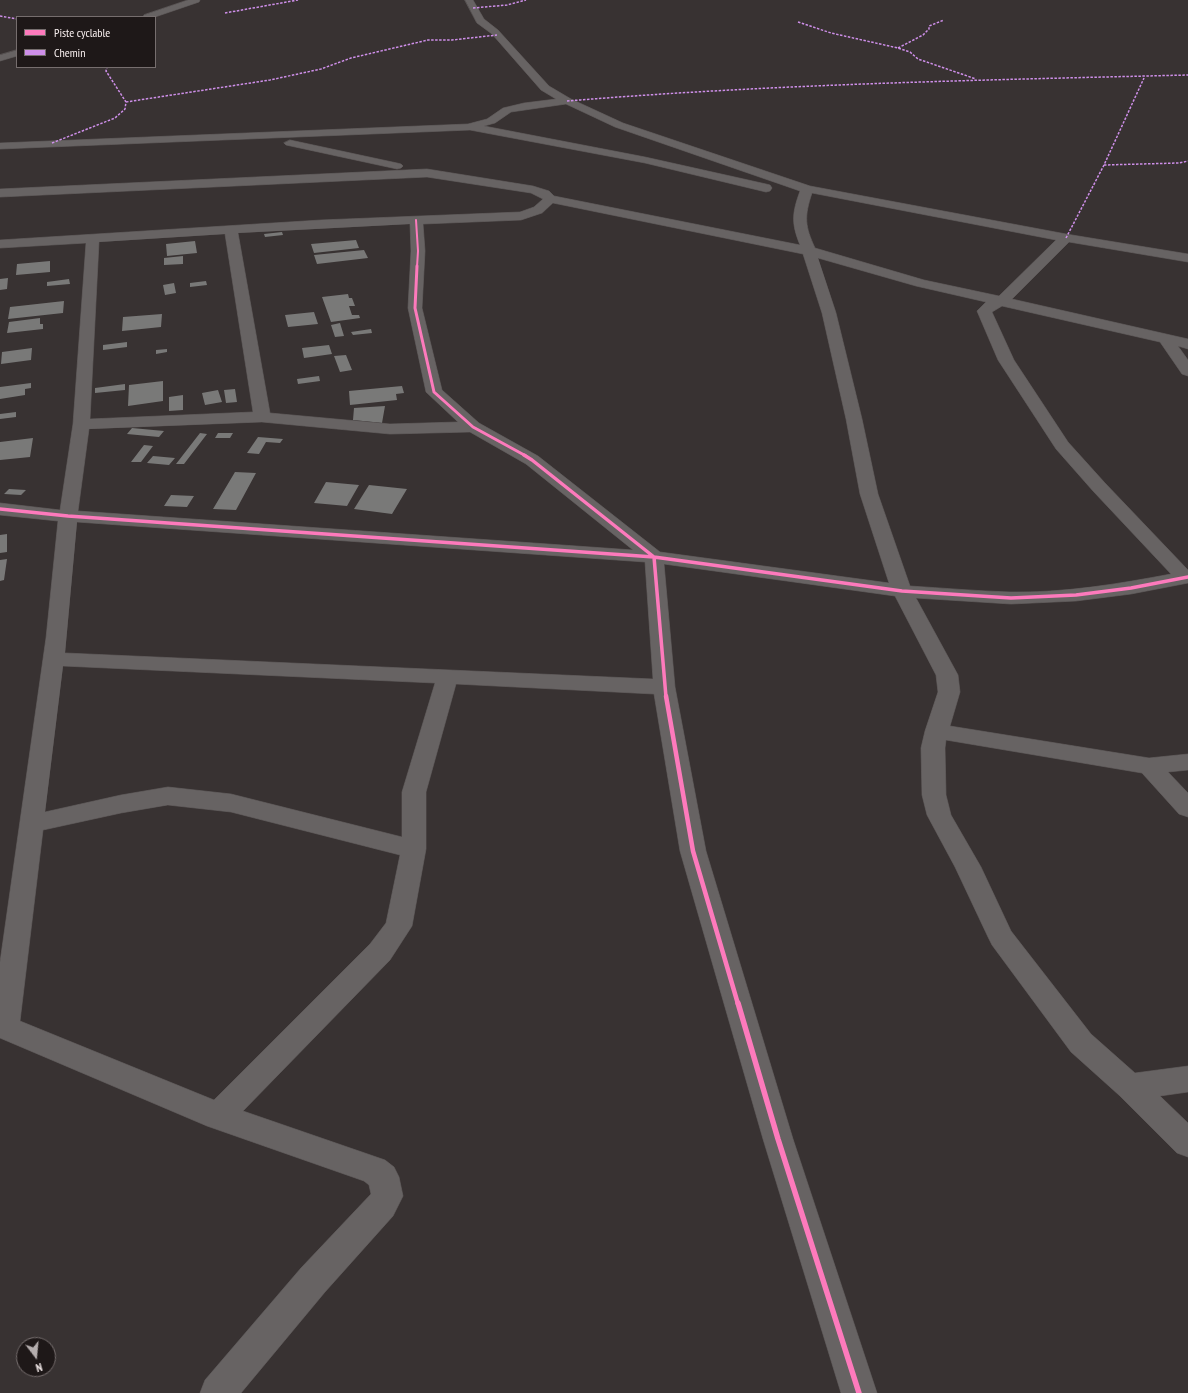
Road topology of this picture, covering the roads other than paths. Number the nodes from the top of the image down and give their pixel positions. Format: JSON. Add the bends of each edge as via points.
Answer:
{"nodes":[{"id":1,"x":196,"y":0,"type":"edge"},
{"id":2,"x":469,"y":0,"type":"edge"},
{"id":3,"x":150,"y":16,"type":"edge"},
{"id":4,"x":16,"y":53,"type":"edge"},
{"id":5,"x":0,"y":58,"type":"edge"},
{"id":6,"x":567,"y":101,"type":"junction"},
{"id":7,"x":468,"y":127,"type":"junction"},
{"id":8,"x":259,"y":136,"type":"junction"},
{"id":9,"x":27,"y":144,"type":"junction"},
{"id":10,"x":0,"y":146,"type":"edge"},
{"id":11,"x":0,"y":152,"type":"edge"},
{"id":12,"x":428,"y":173,"type":"junction"},
{"id":13,"x":806,"y":190,"type":"junction"},
{"id":14,"x":0,"y":193,"type":"edge"},
{"id":15,"x":550,"y":199,"type":"junction"},
{"id":16,"x":416,"y":220,"type":"junction"},
{"id":17,"x":231,"y":229,"type":"junction"},
{"id":18,"x":1066,"y":238,"type":"junction"},
{"id":19,"x":93,"y":239,"type":"junction"},
{"id":20,"x":0,"y":244,"type":"edge"},
{"id":21,"x":809,"y":251,"type":"junction"},
{"id":22,"x":1188,"y":258,"type":"edge"},
{"id":23,"x":1002,"y":301,"type":"junction"},
{"id":24,"x":1166,"y":340,"type":"junction"},
{"id":25,"x":1188,"y":344,"type":"edge"},
{"id":26,"x":1188,"y":371,"type":"edge"},
{"id":27,"x":262,"y":417,"type":"junction"},
{"id":28,"x":81,"y":424,"type":"junction"},
{"id":29,"x":473,"y":427,"type":"junction"},
{"id":30,"x":0,"y":509,"type":"edge"},
{"id":31,"x":68,"y":516,"type":"junction"},
{"id":32,"x":654,"y":557,"type":"junction"},
{"id":33,"x":1187,"y":577,"type":"edge"},
{"id":34,"x":902,"y":591,"type":"junction"},
{"id":35,"x":54,"y":658,"type":"junction"},
{"id":36,"x":448,"y":676,"type":"junction"},
{"id":37,"x":664,"y":687,"type":"junction"},
{"id":38,"x":936,"y":731,"type":"junction"},
{"id":39,"x":1188,"y":762,"type":"edge"},
{"id":40,"x":1149,"y":766,"type":"junction"},
{"id":41,"x":1188,"y":808,"type":"edge"},
{"id":42,"x":32,"y":824,"type":"junction"},
{"id":43,"x":414,"y":849,"type":"junction"},
{"id":44,"x":2,"y":1026,"type":"edge"},
{"id":45,"x":1188,"y":1080,"type":"edge"},
{"id":46,"x":1130,"y":1087,"type":"junction"},
{"id":47,"x":218,"y":1116,"type":"junction"},
{"id":48,"x":1188,"y":1143,"type":"edge"},
{"id":49,"x":218,"y":1393,"type":"edge"},
{"id":50,"x":859,"y":1393,"type":"edge"}],
"edges":[{"from":1,"to":3,"type":"street"},
{"from":2,"to":6,"type":"street","via":[[480,21],[495,32],[545,88]]},
{"from":4,"to":5,"type":"street"},
{"from":6,"to":7,"type":"street","via":[[506,110],[491,121]]},
{"from":6,"to":13,"type":"street","via":[[619,125]]},
{"from":7,"to":8,"type":"street"},
{"from":7,"to":13,"type":"street","via":[[646,160],[763,188]]},
{"from":8,"to":9,"type":"street"},
{"from":8,"to":12,"type":"street"},
{"from":9,"to":10,"type":"street"},
{"from":9,"to":11,"type":"street"},
{"from":12,"to":14,"type":"street"},
{"from":12,"to":15,"type":"street","via":[[533,190]]},
{"from":13,"to":18,"type":"street"},
{"from":13,"to":21,"type":"street","via":[[798,212],[799,226]]},
{"from":15,"to":16,"type":"street","via":[[538,210],[521,216]]},
{"from":15,"to":21,"type":"street"},
{"from":16,"to":17,"type":"street"},
{"from":16,"to":29,"type":"street","via":[[418,251],[415,308],[434,392]]},
{"from":17,"to":19,"type":"street"},
{"from":17,"to":27,"type":"street"},
{"from":18,"to":22,"type":"street"},
{"from":18,"to":23,"type":"street"},
{"from":19,"to":20,"type":"street"},
{"from":19,"to":28,"type":"street"},
{"from":21,"to":23,"type":"street","via":[[921,283]]},
{"from":21,"to":34,"type":"street","via":[[829,313],[869,494]]},
{"from":23,"to":24,"type":"street"},
{"from":23,"to":33,"type":"street","via":[[984,311],[1006,360],[1062,445],[1099,487]]},
{"from":24,"to":25,"type":"street"},
{"from":24,"to":26,"type":"street"},
{"from":27,"to":28,"type":"street"},
{"from":27,"to":29,"type":"street","via":[[390,429]]},
{"from":28,"to":31,"type":"street"},
{"from":29,"to":32,"type":"street","via":[[532,460]]},
{"from":30,"to":31,"type":"street"},
{"from":31,"to":32,"type":"street"},
{"from":31,"to":35,"type":"street"},
{"from":32,"to":34,"type":"street"},
{"from":32,"to":37,"type":"street"},
{"from":33,"to":34,"type":"street","via":[[1076,595],[1011,598]]},
{"from":34,"to":38,"type":"street","via":[[947,675],[949,692]]},
{"from":35,"to":36,"type":"street"},
{"from":35,"to":42,"type":"street"},
{"from":36,"to":37,"type":"street"},
{"from":36,"to":43,"type":"street","via":[[414,792]]},
{"from":37,"to":50,"type":"street","via":[[693,851],[778,1139]]},
{"from":38,"to":40,"type":"street"},
{"from":38,"to":46,"type":"street","via":[[933,781],[939,814],[968,867],[1001,937],[1081,1043]]},
{"from":39,"to":40,"type":"street"},
{"from":40,"to":41,"type":"street"},
{"from":42,"to":43,"type":"street","via":[[168,796],[231,802]]},
{"from":42,"to":44,"type":"street"},
{"from":43,"to":47,"type":"street","via":[[399,926],[380,952]]},
{"from":44,"to":47,"type":"street"},
{"from":45,"to":46,"type":"street"},
{"from":46,"to":48,"type":"street"},
{"from":47,"to":49,"type":"street","via":[[374,1170],[383,1177],[387,1196],[382,1205],[312,1280]]}]}
